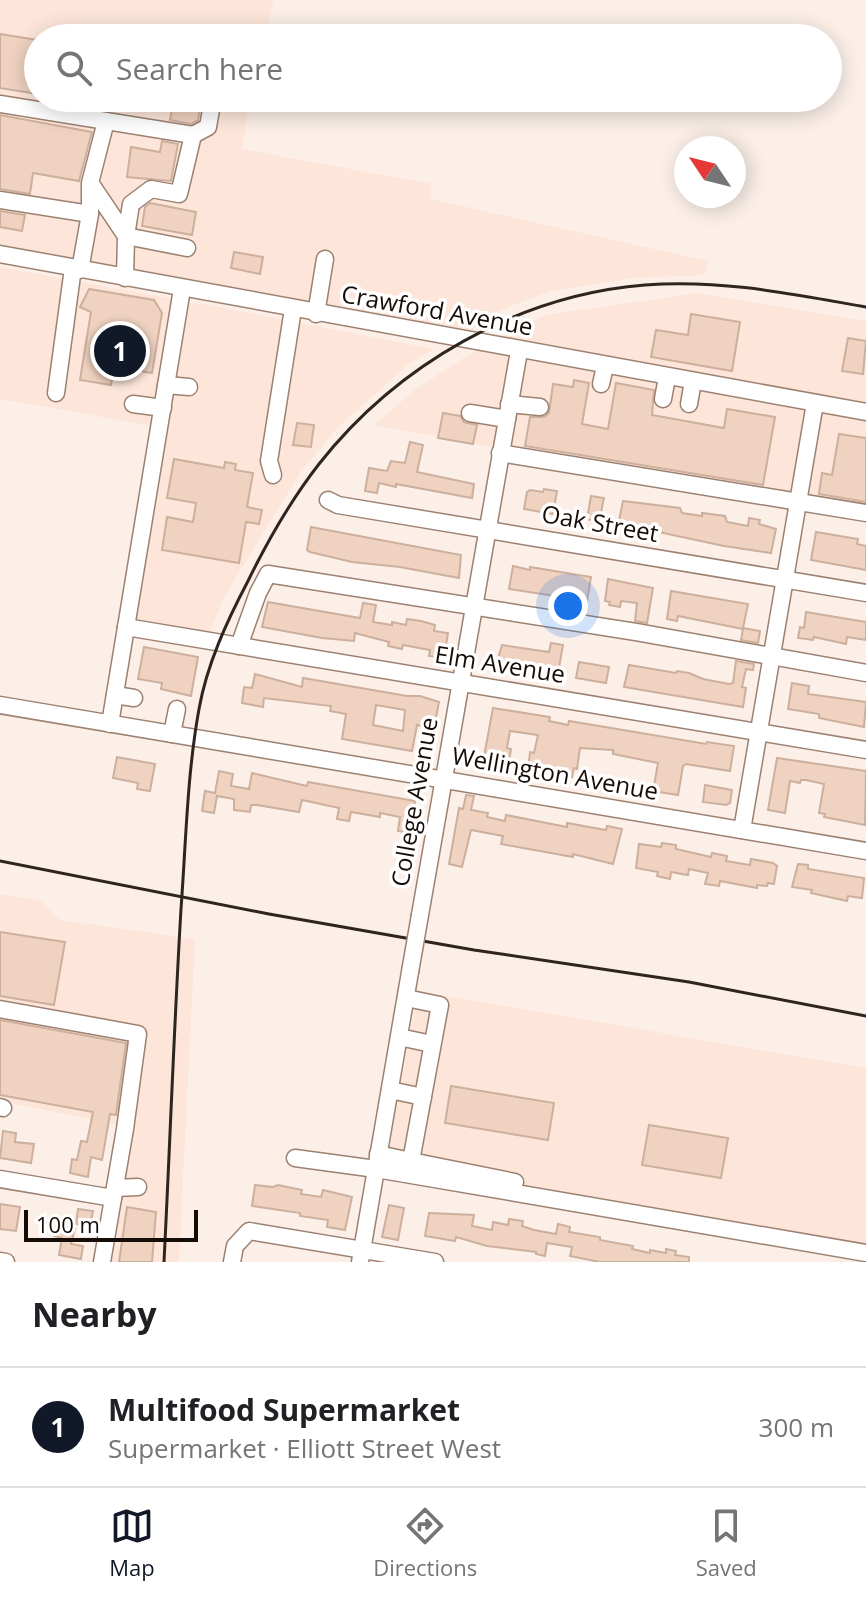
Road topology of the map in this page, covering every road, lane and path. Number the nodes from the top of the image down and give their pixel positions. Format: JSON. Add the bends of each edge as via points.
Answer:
{"nodes":[{"id":1,"x":0,"y":104,"type":"edge"},
{"id":2,"x":24,"y":108,"type":"edge"},
{"id":3,"x":50,"y":112,"type":"edge"},
{"id":4,"x":211,"y":112,"type":"edge"},
{"id":5,"x":106,"y":121,"type":"junction"},
{"id":6,"x":193,"y":135,"type":"junction"},
{"id":7,"x":90,"y":183,"type":"junction"},
{"id":8,"x":0,"y":200,"type":"edge"},
{"id":9,"x":90,"y":214,"type":"junction"},
{"id":10,"x":126,"y":236,"type":"junction"},
{"id":11,"x":187,"y":248,"type":"dead end"},
{"id":12,"x":0,"y":254,"type":"edge"},
{"id":13,"x":325,"y":259,"type":"dead end"},
{"id":14,"x":76,"y":269,"type":"junction"},
{"id":15,"x":125,"y":278,"type":"junction"},
{"id":16,"x":182,"y":289,"type":"junction"},
{"id":17,"x":293,"y":309,"type":"junction"},
{"id":18,"x":316,"y":314,"type":"junction"},
{"id":19,"x":519,"y":351,"type":"junction"},
{"id":20,"x":605,"y":366,"type":"junction"},
{"id":21,"x":667,"y":377,"type":"junction"},
{"id":22,"x":693,"y":381,"type":"junction"},
{"id":23,"x":601,"y":384,"type":"dead end"},
{"id":24,"x":166,"y":385,"type":"junction"},
{"id":25,"x":189,"y":387,"type":"dead end"},
{"id":26,"x":56,"y":393,"type":"dead end"},
{"id":27,"x":663,"y":399,"type":"dead end"},
{"id":28,"x":815,"y":403,"type":"junction"},
{"id":29,"x":133,"y":404,"type":"dead end"},
{"id":30,"x":689,"y":404,"type":"dead end"},
{"id":31,"x":540,"y":407,"type":"dead end"},
{"id":32,"x":163,"y":408,"type":"junction"},
{"id":33,"x":508,"y":412,"type":"junction"},
{"id":34,"x":866,"y":412,"type":"edge"},
{"id":35,"x":470,"y":413,"type":"dead end"},
{"id":36,"x":500,"y":453,"type":"junction"},
{"id":37,"x":273,"y":475,"type":"dead end"},
{"id":38,"x":328,"y":500,"type":"dead end"},
{"id":39,"x":798,"y":502,"type":"junction"},
{"id":40,"x":866,"y":513,"type":"edge"},
{"id":41,"x":487,"y":530,"type":"junction"},
{"id":42,"x":785,"y":579,"type":"junction"},
{"id":43,"x":866,"y":593,"type":"edge"},
{"id":44,"x":474,"y":607,"type":"junction"},
{"id":45,"x":126,"y":627,"type":"junction"},
{"id":46,"x":239,"y":646,"type":"junction"},
{"id":47,"x":771,"y":657,"type":"junction"},
{"id":48,"x":866,"y":673,"type":"edge"},
{"id":49,"x":460,"y":683,"type":"junction"},
{"id":50,"x":115,"y":695,"type":"junction"},
{"id":51,"x":134,"y":698,"type":"dead end"},
{"id":52,"x":0,"y":705,"type":"edge"},
{"id":53,"x":177,"y":709,"type":"dead end"},
{"id":54,"x":110,"y":724,"type":"junction"},
{"id":55,"x":758,"y":732,"type":"junction"},
{"id":56,"x":172,"y":734,"type":"junction"},
{"id":57,"x":866,"y":750,"type":"edge"},
{"id":58,"x":443,"y":780,"type":"junction"},
{"id":59,"x":742,"y":830,"type":"junction"},
{"id":60,"x":866,"y":851,"type":"edge"},
{"id":61,"x":406,"y":998,"type":"junction"},
{"id":62,"x":0,"y":1009,"type":"edge"},
{"id":63,"x":399,"y":1037,"type":"junction"},
{"id":64,"x":432,"y":1044,"type":"junction"},
{"id":65,"x":390,"y":1090,"type":"junction"},
{"id":66,"x":423,"y":1097,"type":"junction"},
{"id":67,"x":295,"y":1158,"type":"dead end"},
{"id":68,"x":411,"y":1161,"type":"junction"},
{"id":69,"x":377,"y":1162,"type":"junction"},
{"id":70,"x":0,"y":1179,"type":"edge"},
{"id":71,"x":517,"y":1182,"type":"dead end"},
{"id":72,"x":138,"y":1187,"type":"dead end"},
{"id":73,"x":114,"y":1193,"type":"junction"},
{"id":74,"x":866,"y":1253,"type":"edge"},
{"id":75,"x":361,"y":1256,"type":"edge"},
{"id":76,"x":0,"y":1261,"type":"edge"},
{"id":77,"x":6,"y":1262,"type":"edge"},
{"id":78,"x":102,"y":1262,"type":"edge"},
{"id":79,"x":232,"y":1262,"type":"edge"},
{"id":80,"x":435,"y":1262,"type":"edge"}],
"edges":[{"from":1,"to":2,"type":"street"},
{"from":3,"to":5,"type":"street"},
{"from":4,"to":6,"type":"street","via":[[208,127]]},
{"from":5,"to":6,"type":"street"},
{"from":5,"to":7,"type":"street"},
{"from":6,"to":10,"type":"street","via":[[179,194],[151,189],[131,204]]},
{"from":7,"to":9,"type":"street"},
{"from":7,"to":10,"type":"street"},
{"from":8,"to":9,"type":"street"},
{"from":9,"to":14,"type":"street"},
{"from":10,"to":11,"type":"street"},
{"from":10,"to":15,"type":"street"},
{"from":12,"to":14,"type":"street","name":"Crawford Avenue"},
{"from":13,"to":18,"type":"street"},
{"from":14,"to":15,"type":"street","name":"Crawford Avenue"},
{"from":14,"to":26,"type":"street"},
{"from":15,"to":16,"type":"street","name":"Crawford Avenue"},
{"from":16,"to":17,"type":"street","name":"Crawford Avenue"},
{"from":16,"to":24,"type":"street"},
{"from":17,"to":18,"type":"street","name":"Crawford Avenue"},
{"from":17,"to":37,"type":"street","via":[[269,461]]},
{"from":18,"to":19,"type":"street","name":"Crawford Avenue"},
{"from":19,"to":20,"type":"street","name":"Crawford Avenue","via":[[550,364]]},
{"from":19,"to":33,"type":"street","name":"College Avenue"},
{"from":20,"to":21,"type":"street","name":"Crawford Avenue"},
{"from":20,"to":23,"type":"street"},
{"from":21,"to":22,"type":"street","name":"Crawford Avenue"},
{"from":21,"to":27,"type":"street"},
{"from":22,"to":28,"type":"street","name":"Crawford Avenue"},
{"from":22,"to":30,"type":"street"},
{"from":24,"to":25,"type":"street"},
{"from":24,"to":32,"type":"street"},
{"from":28,"to":34,"type":"street","name":"Crawford Avenue"},
{"from":28,"to":39,"type":"street","via":[[800,438],[793,482]]},
{"from":29,"to":32,"type":"street"},
{"from":31,"to":33,"type":"street"},
{"from":32,"to":45,"type":"street"},
{"from":33,"to":35,"type":"street"},
{"from":33,"to":36,"type":"street","name":"College Avenue"},
{"from":36,"to":39,"type":"street"},
{"from":36,"to":41,"type":"street","name":"College Avenue"},
{"from":38,"to":41,"type":"street","name":"Oak Street"},
{"from":39,"to":40,"type":"street"},
{"from":39,"to":42,"type":"street"},
{"from":41,"to":42,"type":"street","name":"Oak Street"},
{"from":41,"to":44,"type":"street","name":"College Avenue"},
{"from":42,"to":43,"type":"street","name":"Oak Street"},
{"from":42,"to":47,"type":"street"},
{"from":44,"to":46,"type":"street","via":[[268,574]]},
{"from":44,"to":47,"type":"street"},
{"from":44,"to":49,"type":"street","name":"College Avenue"},
{"from":45,"to":46,"type":"street","name":"Elm Avenue"},
{"from":45,"to":50,"type":"street"},
{"from":46,"to":49,"type":"street","name":"Elm Avenue"},
{"from":47,"to":48,"type":"street"},
{"from":47,"to":55,"type":"street"},
{"from":49,"to":55,"type":"street","name":"Elm Avenue"},
{"from":49,"to":58,"type":"street","name":"College Avenue"},
{"from":50,"to":51,"type":"street"},
{"from":50,"to":54,"type":"street"},
{"from":52,"to":54,"type":"street","name":"Wellington Avenue"},
{"from":53,"to":56,"type":"street"},
{"from":54,"to":56,"type":"street","name":"Wellington Avenue"},
{"from":55,"to":57,"type":"street","name":"Elm Avenue"},
{"from":55,"to":59,"type":"street"},
{"from":56,"to":58,"type":"street","name":"Wellington Avenue"},
{"from":58,"to":59,"type":"street","name":"Wellington Avenue"},
{"from":58,"to":61,"type":"street","name":"College Avenue","bridge":true},
{"from":59,"to":60,"type":"street","name":"Wellington Avenue"},
{"from":61,"to":63,"type":"street","name":"College Avenue"},
{"from":61,"to":64,"type":"street","via":[[440,1005]]},
{"from":62,"to":73,"type":"street","via":[[138,1034]]},
{"from":63,"to":64,"type":"street"},
{"from":63,"to":65,"type":"street","name":"College Avenue"},
{"from":64,"to":66,"type":"street"},
{"from":65,"to":66,"type":"street"},
{"from":65,"to":69,"type":"street","name":"College Avenue"},
{"from":66,"to":68,"type":"street"},
{"from":67,"to":69,"type":"street"},
{"from":68,"to":69,"type":"street"},
{"from":68,"to":71,"type":"street"},
{"from":69,"to":74,"type":"street"},
{"from":69,"to":75,"type":"street","name":"College Avenue"},
{"from":70,"to":73,"type":"street"},
{"from":72,"to":73,"type":"street"},
{"from":73,"to":78,"type":"street"},
{"from":75,"to":79,"type":"street","via":[[249,1231],[235,1246]]},
{"from":75,"to":80,"type":"street"},
{"from":76,"to":77,"type":"street"}]}
